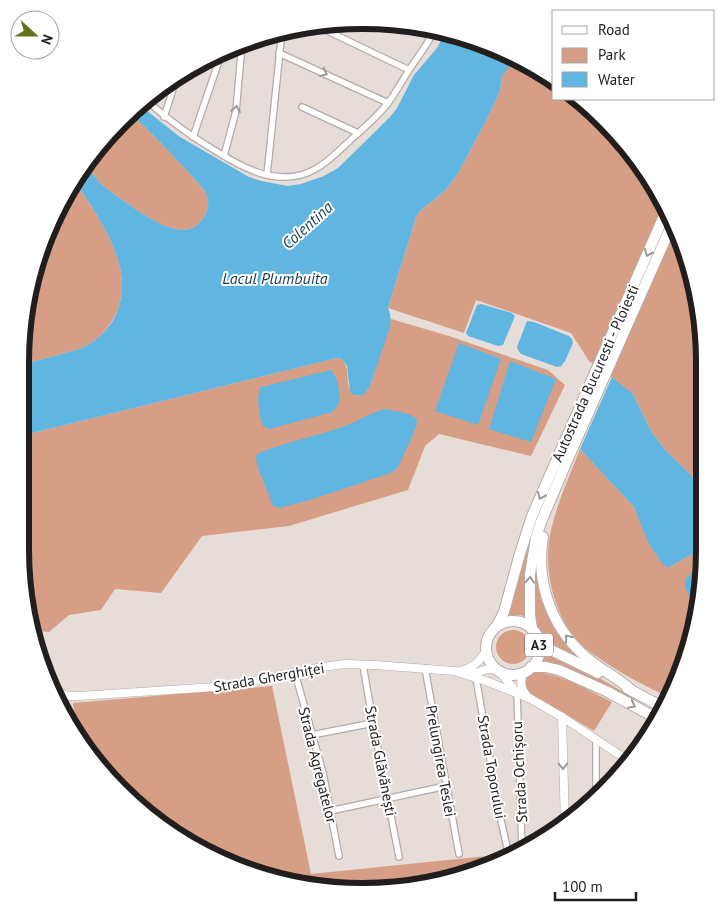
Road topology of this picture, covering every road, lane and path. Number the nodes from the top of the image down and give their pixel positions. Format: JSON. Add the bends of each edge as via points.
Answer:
{"nodes":[{"id":1,"x":327,"y":31,"type":"edge"},
{"id":2,"x":432,"y":36,"type":"edge"},
{"id":3,"x":281,"y":39,"type":"edge"},
{"id":4,"x":241,"y":52,"type":"edge"},
{"id":5,"x":279,"y":53,"type":"junction"},
{"id":6,"x":219,"y":61,"type":"edge"},
{"id":7,"x":409,"y":70,"type":"junction"},
{"id":8,"x":174,"y":87,"type":"edge"},
{"id":9,"x":388,"y":103,"type":"junction"},
{"id":10,"x":151,"y":105,"type":"edge"},
{"id":11,"x":302,"y":108,"type":"dead end"},
{"id":12,"x":164,"y":116,"type":"junction"},
{"id":13,"x":358,"y":133,"type":"junction"},
{"id":14,"x":193,"y":137,"type":"junction"},
{"id":15,"x":224,"y":156,"type":"junction"},
{"id":16,"x":267,"y":175,"type":"junction"},
{"id":17,"x":663,"y":218,"type":"edge"},
{"id":18,"x":669,"y":230,"type":"edge"},
{"id":19,"x":624,"y":321,"type":"junction"},
{"id":20,"x":563,"y":458,"type":"junction"},
{"id":21,"x":554,"y":490,"type":"junction"},
{"id":22,"x":497,"y":626,"type":"junction"},
{"id":23,"x":532,"y":629,"type":"junction"},
{"id":24,"x":538,"y":640,"type":"junction"},
{"id":25,"x":486,"y":650,"type":"junction"},
{"id":26,"x":363,"y":665,"type":"junction"},
{"id":27,"x":425,"y":668,"type":"junction"},
{"id":28,"x":527,"y":670,"type":"junction"},
{"id":29,"x":454,"y":671,"type":"junction"},
{"id":30,"x":499,"y":671,"type":"junction"},
{"id":31,"x":295,"y":673,"type":"junction"},
{"id":32,"x":467,"y":675,"type":"junction"},
{"id":33,"x":476,"y":678,"type":"junction"},
{"id":34,"x":517,"y":693,"type":"junction"},
{"id":35,"x":637,"y":693,"type":"junction"},
{"id":36,"x":62,"y":694,"type":"edge"},
{"id":37,"x":531,"y":699,"type":"junction"},
{"id":38,"x":658,"y":705,"type":"edge"},
{"id":39,"x":652,"y":716,"type":"edge"},
{"id":40,"x":562,"y":717,"type":"junction"},
{"id":41,"x":373,"y":724,"type":"junction"},
{"id":42,"x":312,"y":735,"type":"junction"},
{"id":43,"x":596,"y":739,"type":"junction"},
{"id":44,"x":623,"y":757,"type":"edge"},
{"id":45,"x":446,"y":786,"type":"junction"},
{"id":46,"x":596,"y":787,"type":"edge"},
{"id":47,"x":388,"y":799,"type":"junction"},
{"id":48,"x":330,"y":811,"type":"junction"},
{"id":49,"x":565,"y":815,"type":"edge"},
{"id":50,"x":522,"y":843,"type":"edge"},
{"id":51,"x":508,"y":850,"type":"edge"},
{"id":52,"x":459,"y":854,"type":"dead end"},
{"id":53,"x":339,"y":856,"type":"dead end"},
{"id":54,"x":399,"y":857,"type":"dead end"}],
"edges":[{"from":1,"to":7,"type":"street"},
{"from":2,"to":7,"type":"street"},
{"from":3,"to":5,"type":"street"},
{"from":15,"to":4,"type":"street","one_way":true,"via":[[236,111]]},
{"from":5,"to":9,"type":"street","one_way":true},
{"from":5,"to":16,"type":"street"},
{"from":6,"to":14,"type":"street"},
{"from":7,"to":9,"type":"street"},
{"from":8,"to":12,"type":"street"},
{"from":9,"to":13,"type":"street"},
{"from":10,"to":12,"type":"street"},
{"from":11,"to":13,"type":"street"},
{"from":12,"to":14,"type":"street"},
{"from":13,"to":16,"type":"street","via":[[312,171],[292,177]]},
{"from":14,"to":15,"type":"street"},
{"from":15,"to":16,"type":"street"},
{"from":17,"to":19,"type":"highway","name":"Autostrada Bucuresti - Ploiesti","number":"A3","one_way":true},
{"from":18,"to":19,"type":"highway","name":"Autostrada Bucuresti - Ploiesti","number":"A3"},
{"from":19,"to":20,"type":"highway","name":"Autostrada Bucuresti - Ploiesti","number":"A3"},
{"from":20,"to":21,"type":"highway","number":"A3"},
{"from":20,"to":22,"type":"highway","name":"Autostrada Bucuresti - Ploiesti","number":"A3","one_way":true,"via":[[532,516]]},
{"from":23,"to":21,"type":"highway","number":"A3","one_way":true,"via":[[529,602],[531,564],[539,529]]},
{"from":35,"to":21,"type":"highway","one_way":true,"via":[[582,654],[564,634],[550,608],[541,573],[541,553]]},
{"from":22,"to":23,"type":"highway","number":"A3","via":[[515,621]]},
{"from":22,"to":25,"type":"highway","number":"A3","via":[[487,639]]},
{"from":23,"to":24,"type":"highway","number":"A3"},
{"from":24,"to":28,"type":"highway","number":"A3","via":[[538,658]]},
{"from":24,"to":35,"type":"highway","number":"A3","via":[[553,651]]},
{"from":25,"to":29,"type":"main road","name":"Strada Gherghiței","via":[[472,667]]},
{"from":25,"to":30,"type":"highway","via":[[490,662]]},
{"from":26,"to":27,"type":"main road","name":"Strada Gherghiței"},
{"from":26,"to":31,"type":"main road","name":"Strada Gherghiței","via":[[345,664]]},
{"from":26,"to":41,"type":"street","name":"Strada Glăvănești"},
{"from":27,"to":29,"type":"main road","name":"Strada Gherghiței"},
{"from":27,"to":45,"type":"street","name":"Prelungirea Teslei"},
{"from":28,"to":30,"type":"highway","number":"A3","via":[[512,675]]},
{"from":28,"to":37,"type":"main road","via":[[521,685]]},
{"from":28,"to":39,"type":"highway","number":"A3","one_way":true,"via":[[546,666],[555,668]]},
{"from":29,"to":32,"type":"main road","name":"Strada Gherghiței"},
{"from":30,"to":32,"type":"main road","via":[[488,669]]},
{"from":30,"to":34,"type":"main road","name":"Strada Gherghiței"},
{"from":31,"to":36,"type":"main road","name":"Strada Gherghiței","via":[[231,686],[79,696]]},
{"from":31,"to":42,"type":"street","name":"Strada Agregatelor"},
{"from":32,"to":33,"type":"main road","name":"Strada Gherghiței"},
{"from":33,"to":34,"type":"main road","name":"Strada Gherghiței"},
{"from":33,"to":51,"type":"street","name":"Strada Toporului"},
{"from":34,"to":37,"type":"main road","name":"Strada Gherghiței"},
{"from":34,"to":50,"type":"street","name":"Strada Ochișoru"},
{"from":35,"to":38,"type":"highway","number":"A3"},
{"from":37,"to":40,"type":"main road","name":"Strada Gherghiței"},
{"from":40,"to":43,"type":"main road","name":"Strada Gherghiței"},
{"from":40,"to":49,"type":"main road","one_way":true},
{"from":41,"to":42,"type":"street"},
{"from":41,"to":47,"type":"street","name":"Strada Glăvănești"},
{"from":42,"to":48,"type":"street","name":"Strada Agregatelor"},
{"from":43,"to":44,"type":"main road","name":"Strada Gherghiței"},
{"from":43,"to":46,"type":"street"},
{"from":45,"to":47,"type":"street"},
{"from":45,"to":52,"type":"street","name":"Prelungirea Teslei"},
{"from":47,"to":48,"type":"street"},
{"from":47,"to":54,"type":"street","name":"Strada Glăvănești"},
{"from":48,"to":53,"type":"street","name":"Strada Agregatelor"}]}
